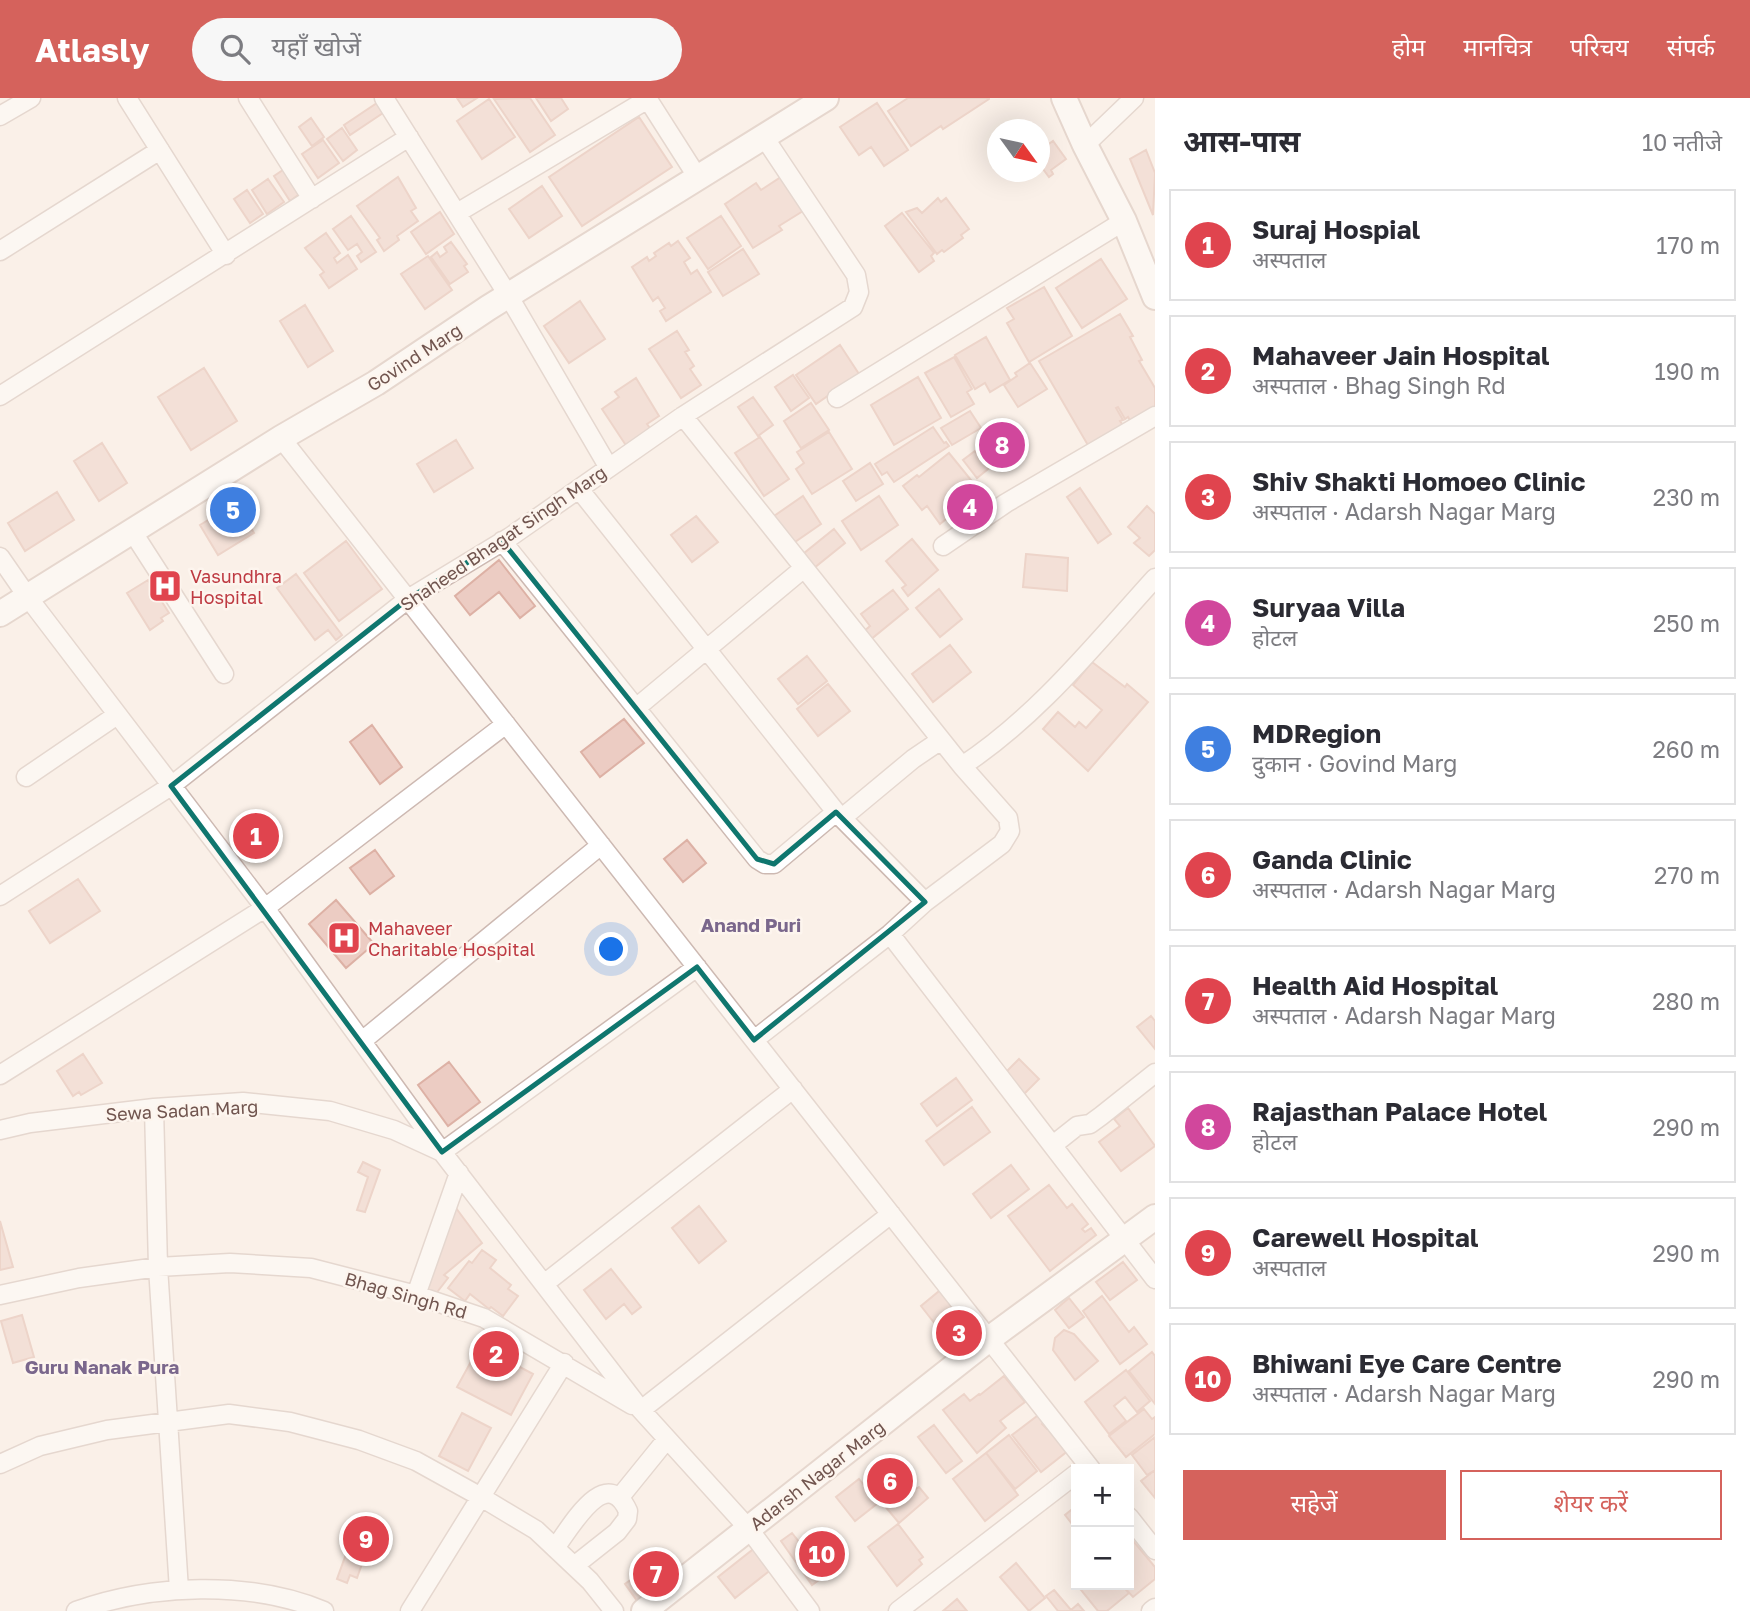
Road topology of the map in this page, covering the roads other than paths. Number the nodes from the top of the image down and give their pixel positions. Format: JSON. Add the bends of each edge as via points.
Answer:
{"nodes":[{"id":1,"x":31,"y":98,"type":"edge"},
{"id":2,"x":127,"y":98,"type":"edge"},
{"id":3,"x":248,"y":98,"type":"edge"},
{"id":4,"x":384,"y":98,"type":"edge"},
{"id":5,"x":826,"y":98,"type":"edge"},
{"id":6,"x":1134,"y":98,"type":"edge"},
{"id":7,"x":648,"y":99,"type":"edge"},
{"id":8,"x":1064,"y":103,"type":"edge"},
{"id":9,"x":0,"y":116,"type":"edge"},
{"id":10,"x":764,"y":137,"type":"junction"},
{"id":11,"x":409,"y":138,"type":"junction"},
{"id":12,"x":1085,"y":145,"type":"junction"},
{"id":13,"x":160,"y":150,"type":"junction"},
{"id":14,"x":698,"y":178,"type":"junction"},
{"id":15,"x":312,"y":199,"type":"junction"},
{"id":16,"x":457,"y":213,"type":"junction"},
{"id":17,"x":1124,"y":221,"type":"junction"},
{"id":18,"x":0,"y":251,"type":"edge"},
{"id":19,"x":226,"y":255,"type":"junction"},
{"id":20,"x":508,"y":295,"type":"junction"},
{"id":21,"x":1155,"y":297,"type":"edge"},
{"id":22,"x":3,"y":388,"type":"edge"},
{"id":23,"x":837,"y":398,"type":"dead end"},
{"id":24,"x":683,"y":416,"type":"junction"},
{"id":25,"x":1155,"y":416,"type":"edge"},
{"id":26,"x":281,"y":438,"type":"junction"},
{"id":27,"x":609,"y":468,"type":"junction"},
{"id":28,"x":579,"y":489,"type":"junction"},
{"id":29,"x":132,"y":531,"type":"junction"},
{"id":30,"x":502,"y":541,"type":"junction"},
{"id":31,"x":943,"y":546,"type":"dead end"},
{"id":32,"x":0,"y":557,"type":"edge"},
{"id":33,"x":804,"y":568,"type":"junction"},
{"id":34,"x":1155,"y":578,"type":"edge"},
{"id":35,"x":27,"y":596,"type":"junction"},
{"id":36,"x":408,"y":599,"type":"junction"},
{"id":37,"x":0,"y":614,"type":"edge"},
{"id":38,"x":707,"y":649,"type":"junction"},
{"id":39,"x":224,"y":674,"type":"dead end"},
{"id":40,"x":636,"y":708,"type":"junction"},
{"id":41,"x":117,"y":715,"type":"junction"},
{"id":42,"x":506,"y":724,"type":"junction"},
{"id":43,"x":941,"y":740,"type":"junction"},
{"id":44,"x":962,"y":766,"type":"junction"},
{"id":45,"x":26,"y":777,"type":"dead end"},
{"id":46,"x":171,"y":786,"type":"junction"},
{"id":47,"x":839,"y":815,"type":"junction"},
{"id":48,"x":601,"y":845,"type":"junction"},
{"id":49,"x":0,"y":896,"type":"edge"},
{"id":50,"x":925,"y":902,"type":"junction"},
{"id":51,"x":265,"y":908,"type":"junction"},
{"id":52,"x":890,"y":934,"type":"junction"},
{"id":53,"x":696,"y":967,"type":"junction"},
{"id":54,"x":754,"y":1040,"type":"junction"},
{"id":55,"x":362,"y":1041,"type":"junction"},
{"id":56,"x":1155,"y":1073,"type":"edge"},
{"id":57,"x":0,"y":1075,"type":"edge"},
{"id":58,"x":793,"y":1089,"type":"junction"},
{"id":59,"x":154,"y":1108,"type":"junction"},
{"id":60,"x":0,"y":1130,"type":"edge"},
{"id":61,"x":1053,"y":1145,"type":"junction"},
{"id":62,"x":442,"y":1152,"type":"junction"},
{"id":63,"x":458,"y":1173,"type":"junction"},
{"id":64,"x":891,"y":1214,"type":"junction"},
{"id":65,"x":1155,"y":1217,"type":"edge"},
{"id":66,"x":1125,"y":1238,"type":"junction"},
{"id":67,"x":158,"y":1267,"type":"junction"},
{"id":68,"x":1155,"y":1279,"type":"edge"},
{"id":69,"x":544,"y":1284,"type":"junction"},
{"id":70,"x":416,"y":1294,"type":"junction"},
{"id":71,"x":0,"y":1295,"type":"edge"},
{"id":72,"x":989,"y":1339,"type":"junction"},
{"id":73,"x":564,"y":1363,"type":"junction"},
{"id":74,"x":641,"y":1410,"type":"junction"},
{"id":75,"x":168,"y":1422,"type":"junction"},
{"id":76,"x":667,"y":1439,"type":"junction"},
{"id":77,"x":0,"y":1464,"type":"edge"},
{"id":78,"x":1080,"y":1464,"type":"edge"},
{"id":79,"x":1071,"y":1479,"type":"edge"},
{"id":80,"x":481,"y":1497,"type":"junction"},
{"id":81,"x":620,"y":1497,"type":"junction"},
{"id":82,"x":1134,"y":1523,"type":"edge"},
{"id":83,"x":749,"y":1529,"type":"junction"},
{"id":84,"x":555,"y":1548,"type":"junction"},
{"id":85,"x":1155,"y":1550,"type":"edge"},
{"id":86,"x":574,"y":1566,"type":"junction"},
{"id":87,"x":179,"y":1590,"type":"junction"},
{"id":88,"x":1155,"y":1608,"type":"edge"},
{"id":89,"x":76,"y":1611,"type":"edge"},
{"id":90,"x":324,"y":1611,"type":"edge"},
{"id":91,"x":410,"y":1611,"type":"edge"},
{"id":92,"x":614,"y":1611,"type":"edge"},
{"id":93,"x":645,"y":1611,"type":"edge"},
{"id":94,"x":810,"y":1611,"type":"edge"},
{"id":95,"x":898,"y":1611,"type":"edge"},
{"id":96,"x":1151,"y":1611,"type":"edge"}],
"edges":[{"from":1,"to":9,"type":"street"},
{"from":2,"to":13,"type":"street"},
{"from":3,"to":15,"type":"street"},
{"from":4,"to":11,"type":"street"},
{"from":5,"to":10,"type":"street","name":"Govind Marg"},
{"from":6,"to":12,"type":"street"},
{"from":7,"to":14,"type":"street"},
{"from":7,"to":16,"type":"street"},
{"from":8,"to":12,"type":"street"},
{"from":10,"to":14,"type":"street","name":"Govind Marg"},
{"from":10,"to":24,"type":"street","name":"Shaheed Bhagat Singh Marg","via":[[856,275],[859,292],[853,307]]},
{"from":11,"to":15,"type":"street"},
{"from":11,"to":16,"type":"street"},
{"from":12,"to":17,"type":"street"},
{"from":13,"to":18,"type":"street"},
{"from":13,"to":19,"type":"street"},
{"from":14,"to":20,"type":"street","name":"Govind Marg"},
{"from":15,"to":19,"type":"street"},
{"from":16,"to":20,"type":"street"},
{"from":17,"to":21,"type":"street"},
{"from":17,"to":23,"type":"street"},
{"from":19,"to":22,"type":"street"},
{"from":20,"to":26,"type":"street","name":"Govind Marg","via":[[376,383]]},
{"from":20,"to":27,"type":"street"},
{"from":24,"to":27,"type":"street","name":"Shaheed Bhagat Singh Marg"},
{"from":24,"to":33,"type":"street"},
{"from":25,"to":31,"type":"street","via":[[1006,503]]},
{"from":26,"to":29,"type":"street","name":"Govind Marg"},
{"from":26,"to":36,"type":"street"},
{"from":27,"to":28,"type":"street","name":"Shaheed Bhagat Singh Marg"},
{"from":28,"to":30,"type":"street","name":"Shaheed Bhagat Singh Marg"},
{"from":28,"to":38,"type":"street"},
{"from":29,"to":35,"type":"street","name":"Govind Marg"},
{"from":29,"to":39,"type":"street"},
{"from":30,"to":36,"type":"street","name":"Shaheed Bhagat Singh Marg"},
{"from":30,"to":40,"type":"street"},
{"from":32,"to":35,"type":"street"},
{"from":33,"to":38,"type":"street"},
{"from":33,"to":43,"type":"street"},
{"from":34,"to":44,"type":"street","via":[[1054,688]]},
{"from":35,"to":37,"type":"street","name":"Govind Marg"},
{"from":35,"to":41,"type":"street"},
{"from":36,"to":42,"type":"street"},
{"from":36,"to":46,"type":"street","name":"Shaheed Bhagat Singh Marg"},
{"from":38,"to":40,"type":"street"},
{"from":38,"to":47,"type":"street"},
{"from":40,"to":47,"type":"street","via":[[765,864],[774,864]]},
{"from":41,"to":45,"type":"street"},
{"from":41,"to":46,"type":"street"},
{"from":42,"to":48,"type":"street"},
{"from":42,"to":51,"type":"street"},
{"from":43,"to":44,"type":"street"},
{"from":43,"to":47,"type":"street"},
{"from":44,"to":50,"type":"street","via":[[1008,818],[1010,831],[1002,844]]},
{"from":46,"to":49,"type":"street","name":"Shaheed Bhagat Singh Marg"},
{"from":46,"to":51,"type":"street"},
{"from":47,"to":50,"type":"street"},
{"from":48,"to":53,"type":"street"},
{"from":48,"to":55,"type":"street"},
{"from":50,"to":52,"type":"street"},
{"from":51,"to":55,"type":"street"},
{"from":51,"to":57,"type":"street"},
{"from":52,"to":54,"type":"street"},
{"from":52,"to":61,"type":"street"},
{"from":53,"to":54,"type":"street"},
{"from":53,"to":62,"type":"street"},
{"from":54,"to":58,"type":"street"},
{"from":55,"to":62,"type":"street"},
{"from":56,"to":61,"type":"street","via":[[1090,1124],[1077,1126]]},
{"from":58,"to":64,"type":"street"},
{"from":58,"to":69,"type":"street"},
{"from":59,"to":60,"type":"street","name":"Sewa Sadan Marg"},
{"from":59,"to":62,"type":"street","name":"Sewa Sadan Marg","via":[[243,1102],[330,1111],[394,1129]]},
{"from":59,"to":67,"type":"street"},
{"from":61,"to":66,"type":"street"},
{"from":62,"to":63,"type":"street"},
{"from":63,"to":69,"type":"street"},
{"from":63,"to":70,"type":"street"},
{"from":64,"to":72,"type":"street"},
{"from":64,"to":74,"type":"street"},
{"from":65,"to":66,"type":"street","name":"Adarsh Nagar Marg"},
{"from":66,"to":68,"type":"street"},
{"from":66,"to":72,"type":"street","name":"Adarsh Nagar Marg"},
{"from":67,"to":70,"type":"street","name":"Bhag Singh Rd","via":[[230,1263],[311,1268]]},
{"from":67,"to":71,"type":"street","name":"Bhag Singh Rd"},
{"from":67,"to":75,"type":"street"},
{"from":69,"to":74,"type":"street"},
{"from":70,"to":73,"type":"street","name":"Bhag Singh Rd","via":[[484,1318]]},
{"from":72,"to":78,"type":"street"},
{"from":72,"to":83,"type":"street","name":"Adarsh Nagar Marg"},
{"from":73,"to":74,"type":"street","name":"Bhag Singh Rd"},
{"from":73,"to":80,"type":"street"},
{"from":74,"to":76,"type":"street"},
{"from":75,"to":77,"type":"street","via":[[40,1446]]},
{"from":75,"to":80,"type":"street","via":[[229,1414],[290,1422],[416,1461]]},
{"from":75,"to":87,"type":"street"},
{"from":76,"to":81,"type":"street"},
{"from":76,"to":83,"type":"street"},
{"from":79,"to":95,"type":"street"},
{"from":80,"to":84,"type":"street","via":[[536,1530]]},
{"from":80,"to":91,"type":"street"},
{"from":81,"to":84,"type":"street","via":[[612,1492],[596,1499]]},
{"from":81,"to":86,"type":"street","via":[[628,1511],[624,1525]]},
{"from":82,"to":85,"type":"street"},
{"from":83,"to":93,"type":"street","name":"Adarsh Nagar Marg"},
{"from":83,"to":94,"type":"street"},
{"from":84,"to":86,"type":"street"},
{"from":86,"to":92,"type":"street"},
{"from":87,"to":89,"type":"street","via":[[123,1597]]},
{"from":87,"to":90,"type":"street","via":[[266,1595]]},
{"from":88,"to":96,"type":"street"}]}
